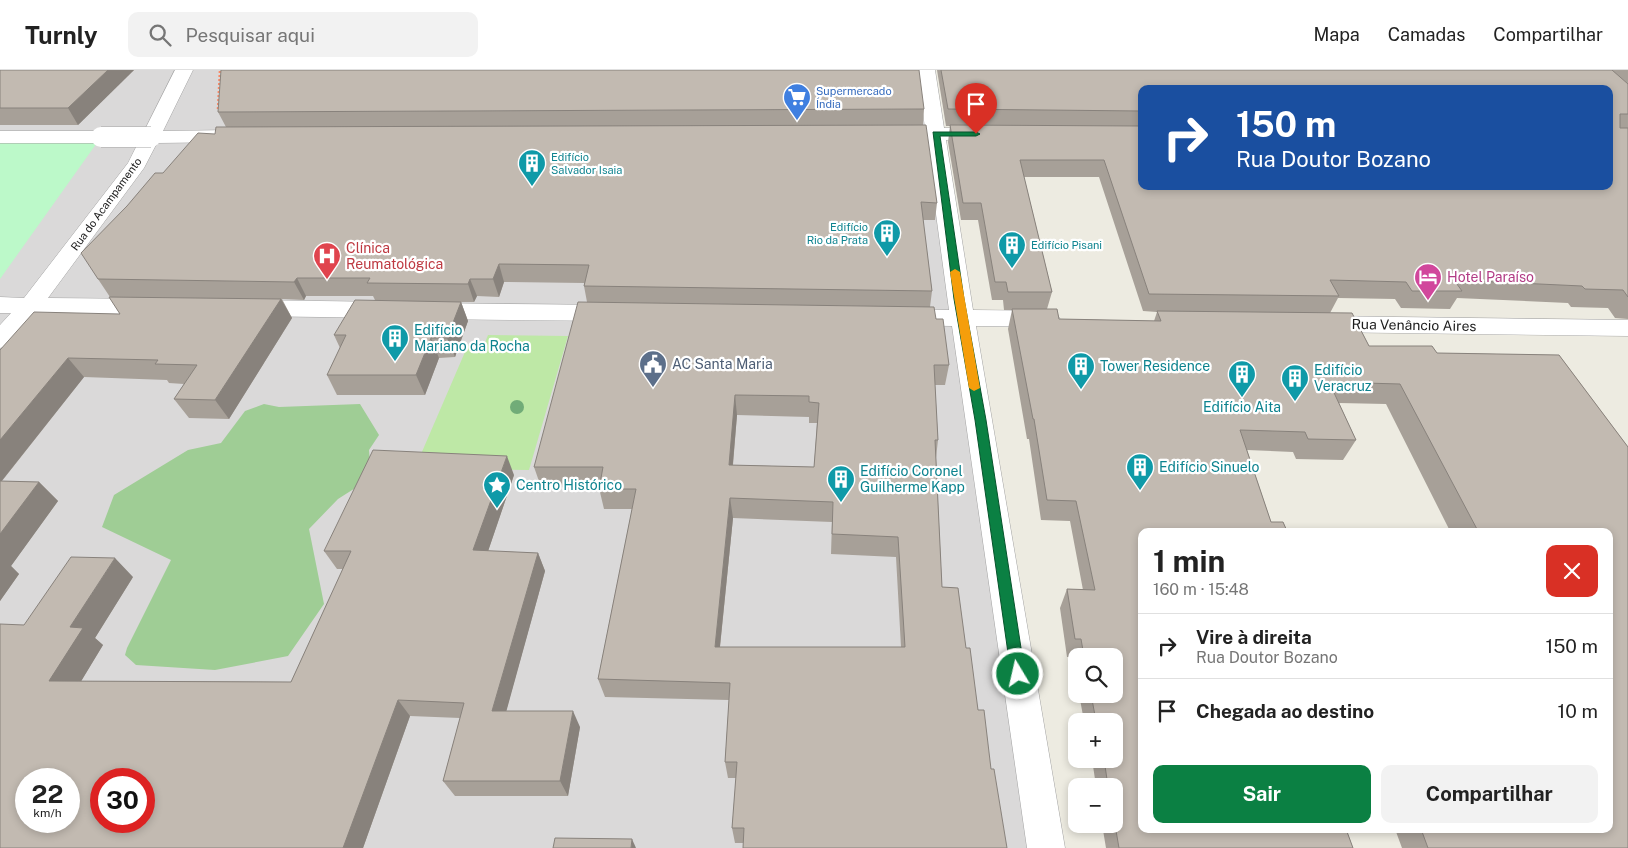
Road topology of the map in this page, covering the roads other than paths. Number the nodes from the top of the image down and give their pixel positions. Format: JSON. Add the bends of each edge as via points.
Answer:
{"nodes":[{"id":1,"x":184,"y":70,"type":"edge"},
{"id":2,"x":926,"y":70,"type":"edge"},
{"id":3,"x":876,"y":134,"type":"edge"},
{"id":4,"x":935,"y":134,"type":"junction"},
{"id":5,"x":1006,"y":134,"type":"edge"},
{"id":6,"x":253,"y":136,"type":"edge"},
{"id":7,"x":0,"y":138,"type":"edge"},
{"id":8,"x":0,"y":305,"type":"edge"},
{"id":9,"x":31,"y":305,"type":"junction"},
{"id":10,"x":170,"y":307,"type":"edge"},
{"id":11,"x":229,"y":308,"type":"edge"},
{"id":12,"x":634,"y":314,"type":"edge"},
{"id":13,"x":877,"y":317,"type":"edge"},
{"id":14,"x":962,"y":318,"type":"junction"},
{"id":15,"x":1065,"y":320,"type":"edge"},
{"id":16,"x":1302,"y":323,"type":"edge"},
{"id":17,"x":1628,"y":328,"type":"edge"},
{"id":18,"x":0,"y":340,"type":"edge"},
{"id":19,"x":1046,"y":848,"type":"edge"}],
"edges":[{"from":1,"to":9,"type":"street","name":"Rua do Acampamento","via":[[137,164]]},
{"from":2,"to":4,"type":"street"},
{"from":3,"to":4,"type":"street"},
{"from":4,"to":5,"type":"street"},
{"from":4,"to":14,"type":"street"},
{"from":6,"to":7,"type":"street","bridge":true},
{"from":8,"to":9,"type":"street"},
{"from":9,"to":10,"type":"street"},
{"from":9,"to":18,"type":"street","name":"Rua do Acampamento"},
{"from":11,"to":12,"type":"street"},
{"from":13,"to":14,"type":"street"},
{"from":14,"to":15,"type":"street"},
{"from":14,"to":19,"type":"street"},
{"from":16,"to":17,"type":"street","name":"Rua Venâncio Aires"}]}
